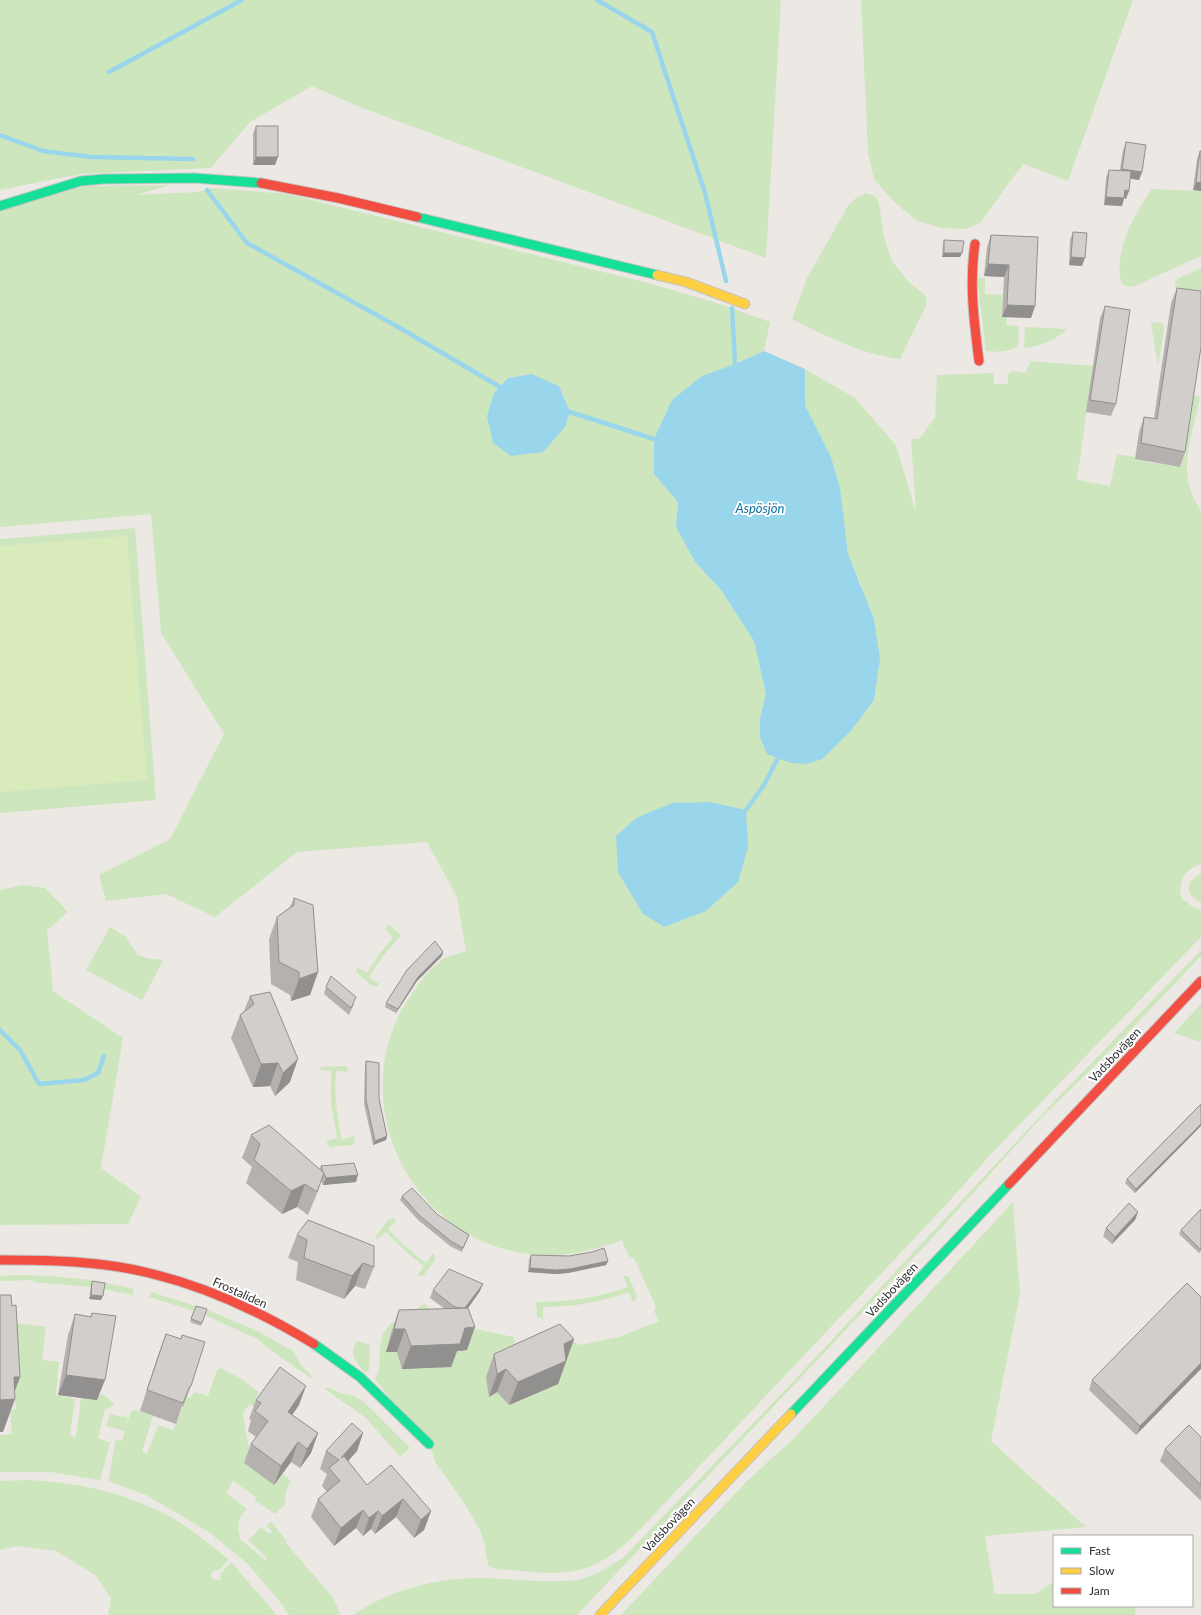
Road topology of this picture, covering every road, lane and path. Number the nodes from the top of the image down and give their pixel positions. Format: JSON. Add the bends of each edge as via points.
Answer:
{"nodes":[{"id":1,"x":0,"y":206,"type":"edge"},
{"id":2,"x":975,"y":244,"type":"dead end"},
{"id":3,"x":745,"y":304,"type":"dead end"},
{"id":4,"x":979,"y":361,"type":"dead end"},
{"id":5,"x":1201,"y":981,"type":"edge"},
{"id":6,"x":0,"y":1260,"type":"edge"},
{"id":7,"x":429,"y":1444,"type":"dead end"},
{"id":8,"x":600,"y":1615,"type":"edge"}],
"edges":[{"from":1,"to":3,"type":"street","via":[[81,181],[104,179],[194,178],[268,184],[345,199],[686,282]]},
{"from":2,"to":4,"type":"street","via":[[971,283]]},
{"from":5,"to":8,"type":"street","name":"Vadsbovägen"},
{"from":6,"to":7,"type":"street","name":"Frostaliden","via":[[44,1259],[101,1264],[146,1272],[200,1289],[251,1310],[334,1358],[370,1386]]}]}
